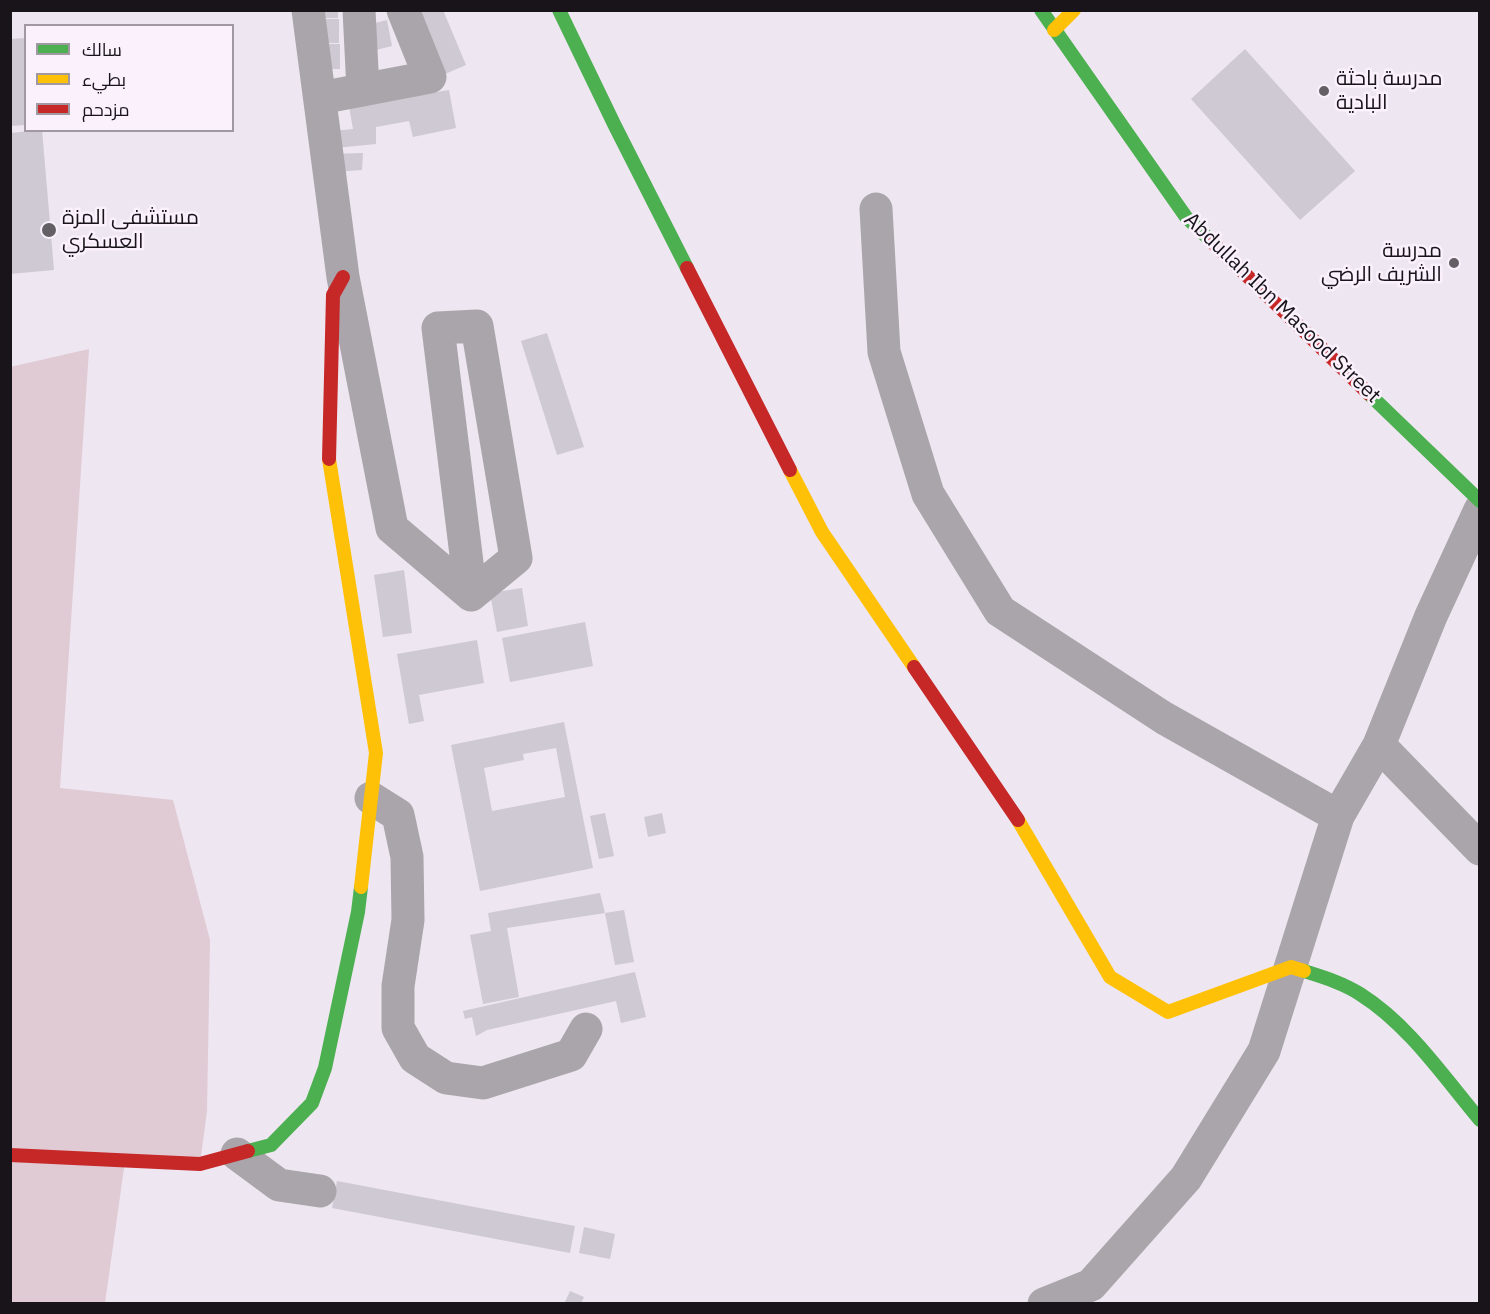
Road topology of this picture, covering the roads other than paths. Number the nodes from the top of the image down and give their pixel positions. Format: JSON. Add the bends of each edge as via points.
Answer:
{"nodes":[{"id":1,"x":308,"y":10,"type":"edge"},
{"id":2,"x":359,"y":10,"type":"edge"},
{"id":3,"x":403,"y":10,"type":"edge"},
{"id":4,"x":559,"y":10,"type":"edge"},
{"id":5,"x":1041,"y":10,"type":"edge"},
{"id":6,"x":1074,"y":10,"type":"edge"},
{"id":7,"x":1054,"y":30,"type":"junction"},
{"id":8,"x":363,"y":90,"type":"junction"},
{"id":9,"x":320,"y":98,"type":"junction"},
{"id":10,"x":876,"y":209,"type":"dead end"},
{"id":11,"x":344,"y":277,"type":"junction"},
{"id":12,"x":1479,"y":501,"type":"edge"},
{"id":13,"x":1479,"y":510,"type":"edge"},
{"id":14,"x":471,"y":595,"type":"junction"},
{"id":15,"x":1379,"y":745,"type":"junction"},
{"id":16,"x":371,"y":798,"type":"junction"},
{"id":17,"x":1338,"y":816,"type":"junction"},
{"id":18,"x":1479,"y":849,"type":"edge"},
{"id":19,"x":1291,"y":967,"type":"junction"},
{"id":20,"x":586,"y":1029,"type":"dead end"},
{"id":21,"x":1479,"y":1120,"type":"edge"},
{"id":22,"x":237,"y":1154,"type":"junction"},
{"id":23,"x":10,"y":1155,"type":"edge"},
{"id":24,"x":320,"y":1191,"type":"dead end"},
{"id":25,"x":1044,"y":1304,"type":"edge"}],
"edges":[{"from":1,"to":9,"type":"street"},
{"from":2,"to":8,"type":"street"},
{"from":3,"to":8,"type":"street","via":[[430,76]]},
{"from":4,"to":19,"type":"street","via":[[822,532],[1017,819],[1110,977],[1168,1012]]},
{"from":5,"to":7,"type":"street","name":"Abdullah Ibn Masood Street"},
{"from":6,"to":7,"type":"street"},
{"from":7,"to":12,"type":"street","name":"Abdullah Ibn Masood Street","via":[[1186,217]]},
{"from":8,"to":9,"type":"street"},
{"from":9,"to":11,"type":"street"},
{"from":10,"to":17,"type":"street","via":[[884,352],[928,494],[1000,611],[1164,718]]},
{"from":11,"to":14,"type":"street","via":[[392,528]]},
{"from":11,"to":16,"type":"street","via":[[333,295],[329,456],[376,753]]},
{"from":13,"to":15,"type":"street"},
{"from":14,"to":14,"type":"street","via":[[516,558],[477,326],[438,328]]},
{"from":15,"to":17,"type":"street"},
{"from":15,"to":18,"type":"street"},
{"from":16,"to":20,"type":"street","via":[[398,815],[407,857],[408,920],[398,986],[398,1028],[415,1058],[446,1078],[483,1083],[571,1055]]},
{"from":16,"to":22,"type":"street","via":[[358,912],[326,1068],[312,1103],[271,1145]]},
{"from":17,"to":19,"type":"street"},
{"from":19,"to":21,"type":"street","via":[[1331,980],[1384,1011]]},
{"from":19,"to":25,"type":"street","via":[[1264,1051],[1186,1178],[1091,1285]]},
{"from":22,"to":23,"type":"street","via":[[200,1164]]},
{"from":22,"to":24,"type":"street","via":[[279,1185]]}]}
